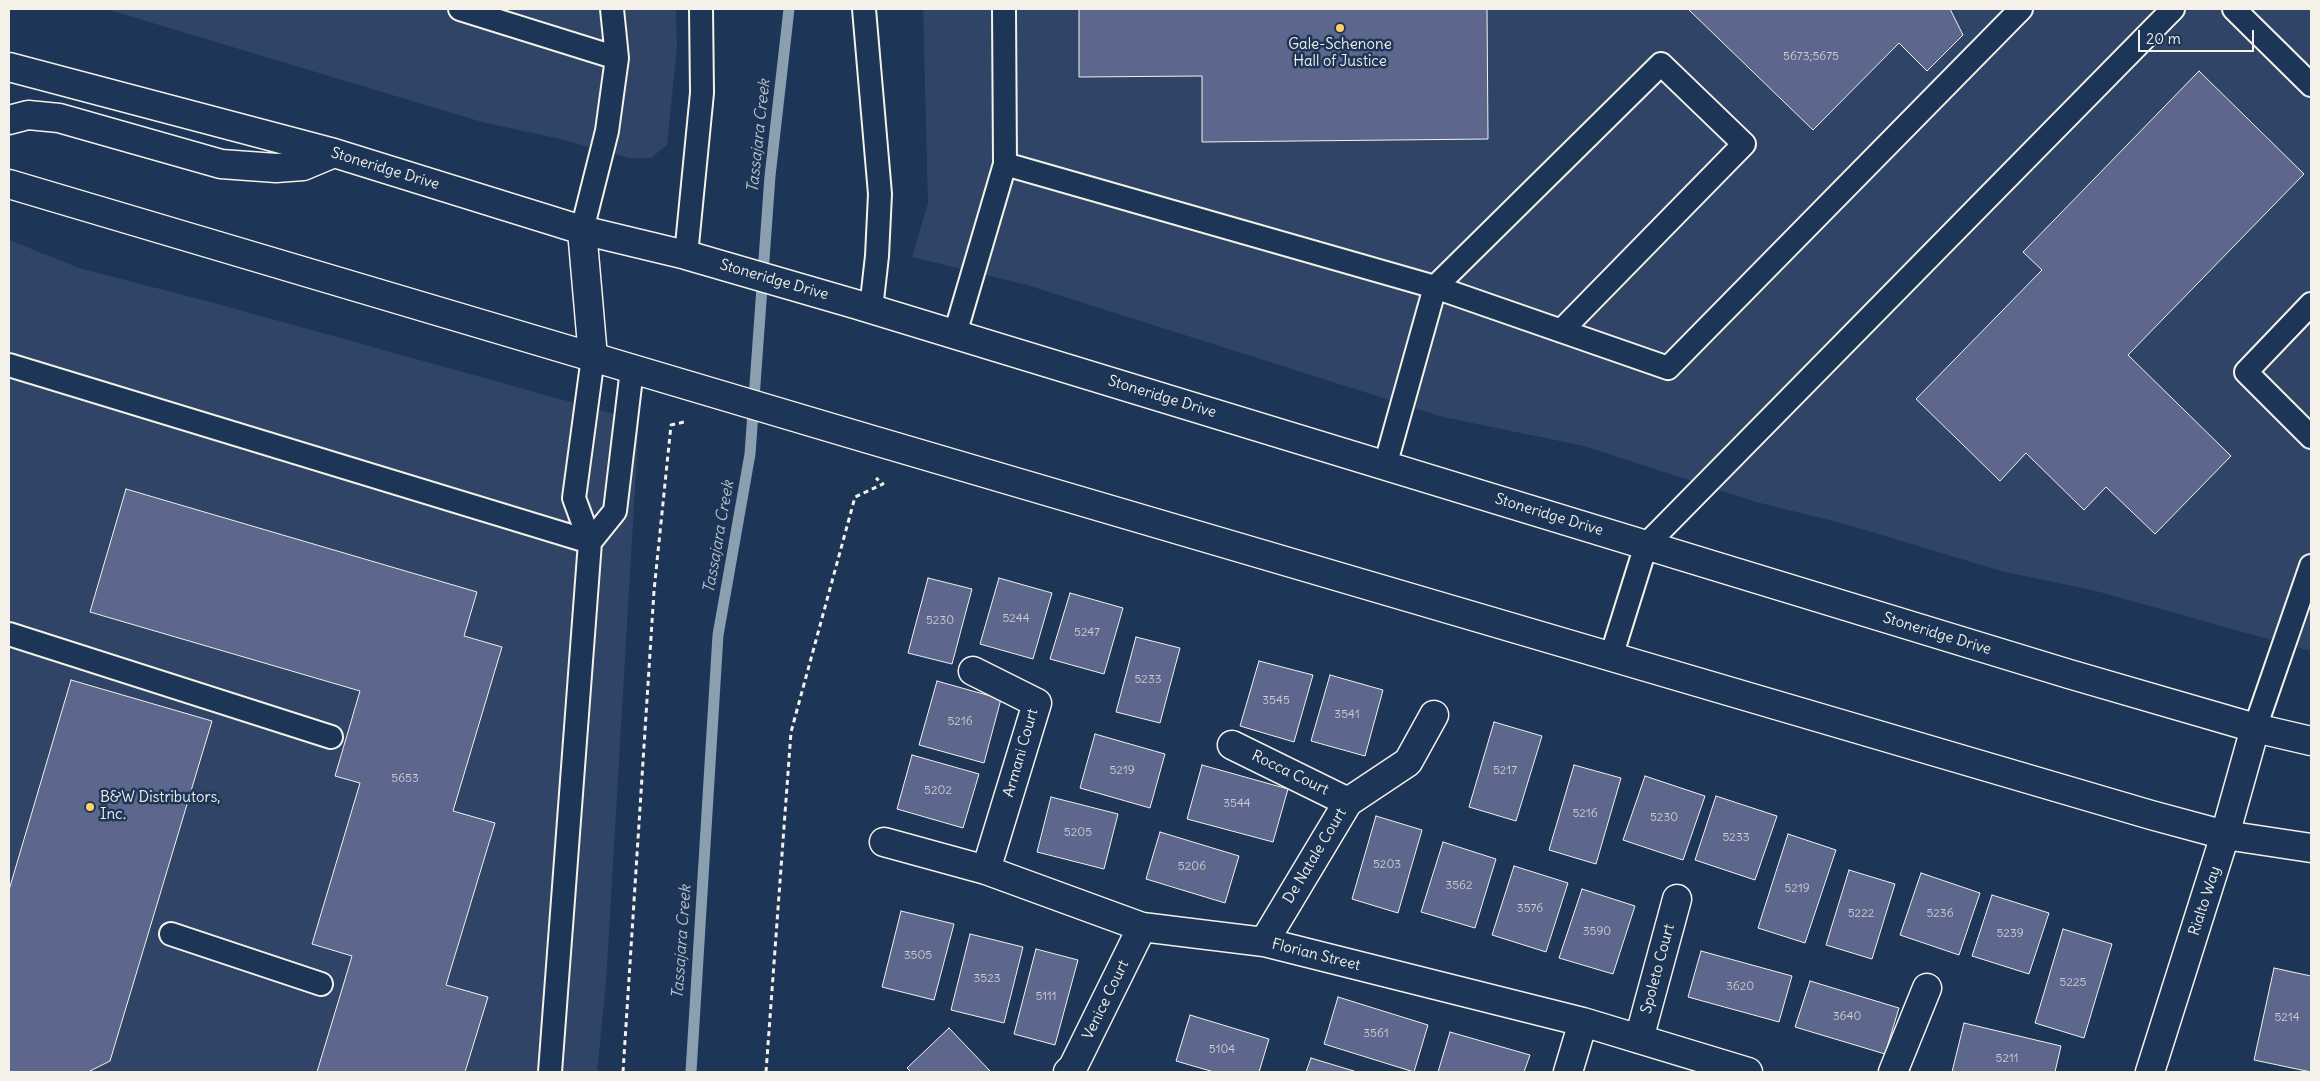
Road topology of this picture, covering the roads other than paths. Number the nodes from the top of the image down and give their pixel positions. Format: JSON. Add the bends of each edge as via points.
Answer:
{"nodes":[{"id":1,"x":462,"y":9,"type":"edge"},
{"id":2,"x":612,"y":9,"type":"edge"},
{"id":3,"x":701,"y":9,"type":"edge"},
{"id":4,"x":864,"y":9,"type":"edge"},
{"id":5,"x":1004,"y":9,"type":"edge"},
{"id":6,"x":2021,"y":9,"type":"edge"},
{"id":7,"x":2173,"y":9,"type":"edge"},
{"id":8,"x":2234,"y":9,"type":"edge"},
{"id":9,"x":617,"y":58,"type":"junction"},
{"id":10,"x":9,"y":67,"type":"edge"},
{"id":11,"x":2311,"y":85,"type":"edge"},
{"id":12,"x":9,"y":120,"type":"edge"},
{"id":13,"x":334,"y":153,"type":"junction"},
{"id":14,"x":1005,"y":164,"type":"junction"},
{"id":15,"x":9,"y":184,"type":"edge"},
{"id":16,"x":582,"y":230,"type":"junction"},
{"id":17,"x":689,"y":256,"type":"junction"},
{"id":18,"x":1435,"y":287,"type":"junction"},
{"id":19,"x":2311,"y":304,"type":"edge"},
{"id":20,"x":863,"y":306,"type":"junction"},
{"id":21,"x":1560,"y":331,"type":"junction"},
{"id":22,"x":955,"y":334,"type":"junction"},
{"id":23,"x":593,"y":357,"type":"junction"},
{"id":24,"x":9,"y":365,"type":"edge"},
{"id":25,"x":632,"y":369,"type":"junction"},
{"id":26,"x":2311,"y":437,"type":"edge"},
{"id":27,"x":1385,"y":466,"type":"junction"},
{"id":28,"x":590,"y":542,"type":"junction"},
{"id":29,"x":1646,"y":545,"type":"junction"},
{"id":30,"x":2311,"y":566,"type":"edge"},
{"id":31,"x":9,"y":634,"type":"edge"},
{"id":32,"x":1611,"y":657,"type":"junction"},
{"id":33,"x":973,"y":672,"type":"dead end"},
{"id":34,"x":1434,"y":715,"type":"dead end"},
{"id":35,"x":2255,"y":728,"type":"junction"},
{"id":36,"x":331,"y":737,"type":"dead end"},
{"id":37,"x":2311,"y":741,"type":"edge"},
{"id":38,"x":1232,"y":745,"type":"dead end"},
{"id":39,"x":1348,"y":802,"type":"junction"},
{"id":40,"x":2226,"y":835,"type":"junction"},
{"id":41,"x":884,"y":842,"type":"dead end"},
{"id":42,"x":2311,"y":848,"type":"edge"},
{"id":43,"x":986,"y":870,"type":"junction"},
{"id":44,"x":1677,"y":899,"type":"dead end"},
{"id":45,"x":1142,"y":927,"type":"junction"},
{"id":46,"x":171,"y":934,"type":"dead end"},
{"id":47,"x":1264,"y":942,"type":"junction"},
{"id":48,"x":321,"y":984,"type":"dead end"},
{"id":49,"x":1927,"y":988,"type":"dead end"},
{"id":50,"x":1583,"y":1022,"type":"junction"},
{"id":51,"x":1639,"y":1040,"type":"junction"},
{"id":52,"x":1076,"y":1071,"type":"edge"},
{"id":53,"x":550,"y":1072,"type":"edge"},
{"id":54,"x":1568,"y":1072,"type":"edge"},
{"id":55,"x":1748,"y":1072,"type":"edge"},
{"id":56,"x":1893,"y":1072,"type":"edge"},
{"id":57,"x":2150,"y":1072,"type":"edge"}],
"edges":[{"from":1,"to":9,"type":"lane"},
{"from":2,"to":9,"type":"lane"},
{"from":3,"to":17,"type":"lane","via":[[702,94]]},
{"from":4,"to":20,"type":"lane","via":[[880,194],[877,256]]},
{"from":5,"to":14,"type":"lane"},
{"from":6,"to":21,"type":"lane","via":[[1668,368]]},
{"from":7,"to":29,"type":"lane"},
{"from":8,"to":11,"type":"lane"},
{"from":9,"to":16,"type":"lane","via":[[607,131]]},
{"from":10,"to":13,"type":"main road","name":"Stoneridge Drive"},
{"from":12,"to":13,"type":"main road","via":[[28,116],[59,118],[221,164],[276,168],[303,166]]},
{"from":13,"to":16,"type":"main road","name":"Stoneridge Drive"},
{"from":14,"to":18,"type":"lane"},
{"from":14,"to":22,"type":"lane"},
{"from":15,"to":23,"type":"main road"},
{"from":16,"to":17,"type":"main road","name":"Stoneridge Drive"},
{"from":16,"to":23,"type":"main road"},
{"from":17,"to":20,"type":"main road","name":"Stoneridge Drive"},
{"from":18,"to":21,"type":"lane"},
{"from":18,"to":21,"type":"lane","via":[[1661,64],[1744,144]]},
{"from":18,"to":27,"type":"lane"},
{"from":19,"to":26,"type":"lane","via":[[2246,372]]},
{"from":20,"to":22,"type":"main road","name":"Stoneridge Drive"},
{"from":22,"to":27,"type":"main road","name":"Stoneridge Drive"},
{"from":23,"to":25,"type":"main road"},
{"from":23,"to":28,"type":"lane","via":[[574,498]]},
{"from":24,"to":28,"type":"lane"},
{"from":25,"to":28,"type":"lane","via":[[614,511]]},
{"from":25,"to":32,"type":"main road"},
{"from":27,"to":29,"type":"main road","name":"Stoneridge Drive"},
{"from":28,"to":53,"type":"lane"},
{"from":29,"to":32,"type":"lane"},
{"from":29,"to":35,"type":"main road","name":"Stoneridge Drive"},
{"from":30,"to":35,"type":"lane"},
{"from":31,"to":36,"type":"lane"},
{"from":32,"to":40,"type":"main road"},
{"from":33,"to":43,"type":"main road","name":"Armani Court","via":[[1037,704]]},
{"from":34,"to":39,"type":"main road","name":"De Natale Court","via":[[1408,762]]},
{"from":35,"to":37,"type":"main road","name":"Stoneridge Drive"},
{"from":35,"to":40,"type":"main road","name":"Rialto Way"},
{"from":38,"to":39,"type":"main road","name":"Rocca Court"},
{"from":39,"to":47,"type":"main road","name":"De Natale Court"},
{"from":40,"to":42,"type":"main road"},
{"from":40,"to":57,"type":"main road","name":"Rialto Way"},
{"from":41,"to":43,"type":"main road","name":"Florian Street"},
{"from":43,"to":45,"type":"main road","name":"Florian Street"},
{"from":44,"to":51,"type":"main road","name":"Spoleto Court"},
{"from":45,"to":47,"type":"main road","name":"Florian Street"},
{"from":45,"to":52,"type":"main road","name":"Venice Court"},
{"from":46,"to":48,"type":"lane"},
{"from":47,"to":50,"type":"main road","name":"Florian Street"},
{"from":49,"to":56,"type":"main road"},
{"from":50,"to":51,"type":"main road","name":"Florian Street"},
{"from":50,"to":54,"type":"main road"},
{"from":51,"to":55,"type":"main road","name":"Florian Street"}]}
